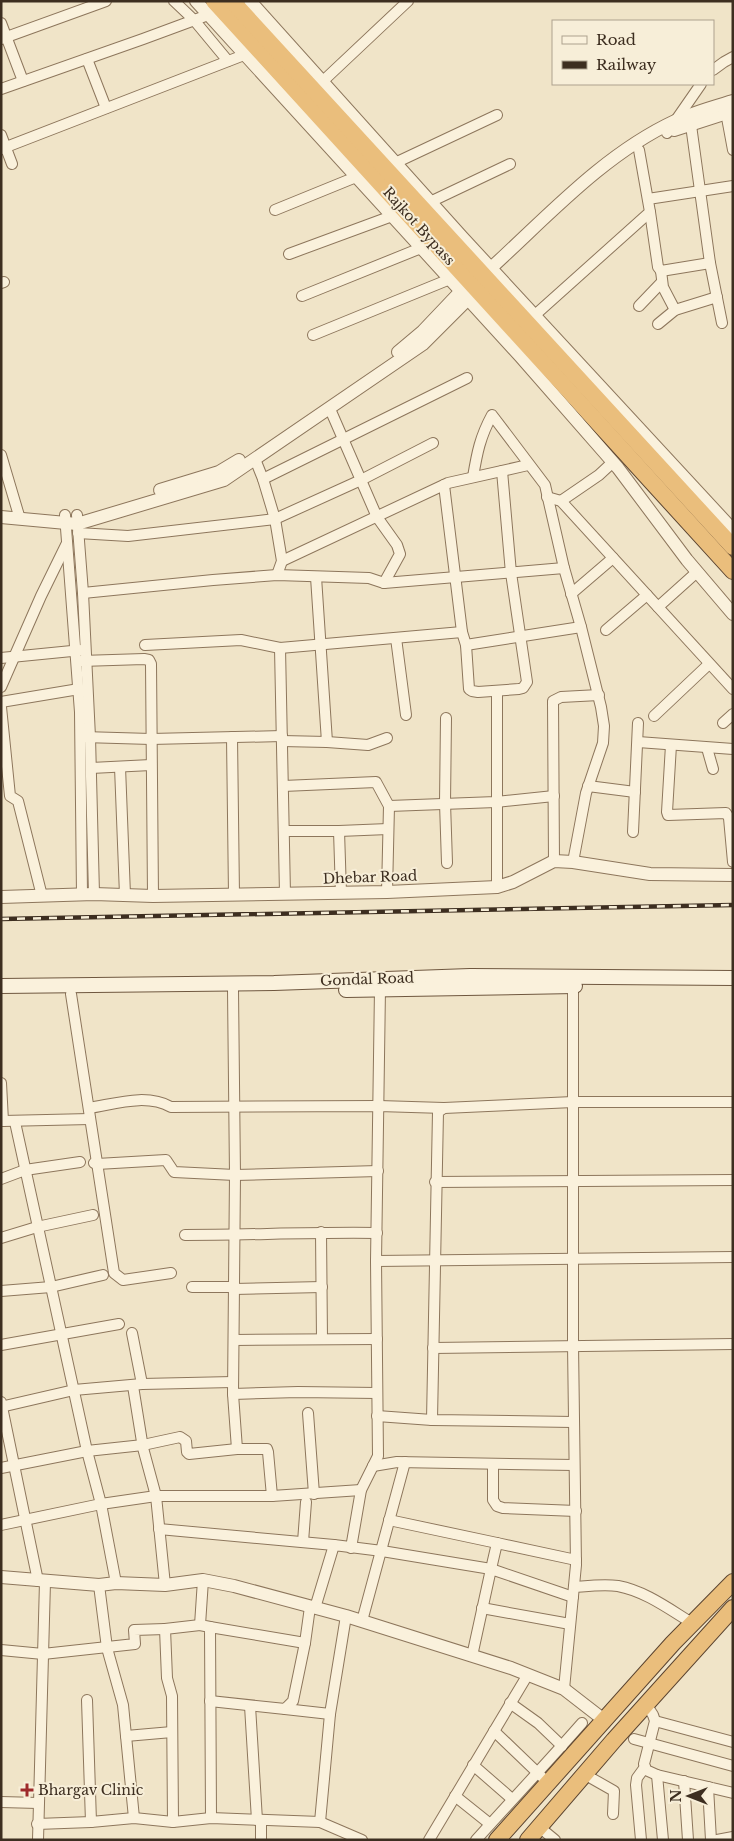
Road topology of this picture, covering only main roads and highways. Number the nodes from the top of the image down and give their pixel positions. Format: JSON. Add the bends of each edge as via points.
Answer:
{"nodes":[{"id":1,"x":232,"y":1,"type":"edge"},
{"id":2,"x":211,"y":8,"type":"edge"},
{"id":3,"x":604,"y":390,"type":"road end"},
{"id":4,"x":609,"y":413,"type":"junction"},
{"id":5,"x":626,"y":443,"type":"junction"},
{"id":6,"x":670,"y":491,"type":"junction"},
{"id":7,"x":733,"y":547,"type":"edge"},
{"id":8,"x":733,"y":571,"type":"edge"},
{"id":9,"x":733,"y":978,"type":"edge"},
{"id":10,"x":573,"y":981,"type":"junction"},
{"id":11,"x":1,"y":986,"type":"edge"},
{"id":12,"x":733,"y":987,"type":"edge"},
{"id":13,"x":1,"y":995,"type":"edge"},
{"id":14,"x":733,"y":1582,"type":"edge"},
{"id":15,"x":733,"y":1608,"type":"edge"},
{"id":16,"x":497,"y":1840,"type":"edge"},
{"id":17,"x":528,"y":1840,"type":"edge"}],
"edges":[{"from":1,"to":4,"type":"highway","name":"Rajkot Bypass"},
{"from":2,"to":5,"type":"highway","name":"Rajkot Bypass"},
{"from":3,"to":4,"type":"highway"},
{"from":4,"to":5,"type":"highway","name":"Rajkot Bypass"},
{"from":5,"to":6,"type":"highway"},
{"from":6,"to":7,"type":"highway"},
{"from":6,"to":8,"type":"highway"},
{"from":9,"to":10,"type":"main road","name":"Gondal Road"},
{"from":10,"to":11,"type":"main road","name":"Gondal Road","via":[[470,976],[265,983]]},
{"from":10,"to":12,"type":"main road"},
{"from":10,"to":13,"type":"main road","via":[[380,989]]},
{"from":14,"to":16,"type":"highway","via":[[604,1720],[543,1778]]},
{"from":15,"to":17,"type":"highway"}]}
